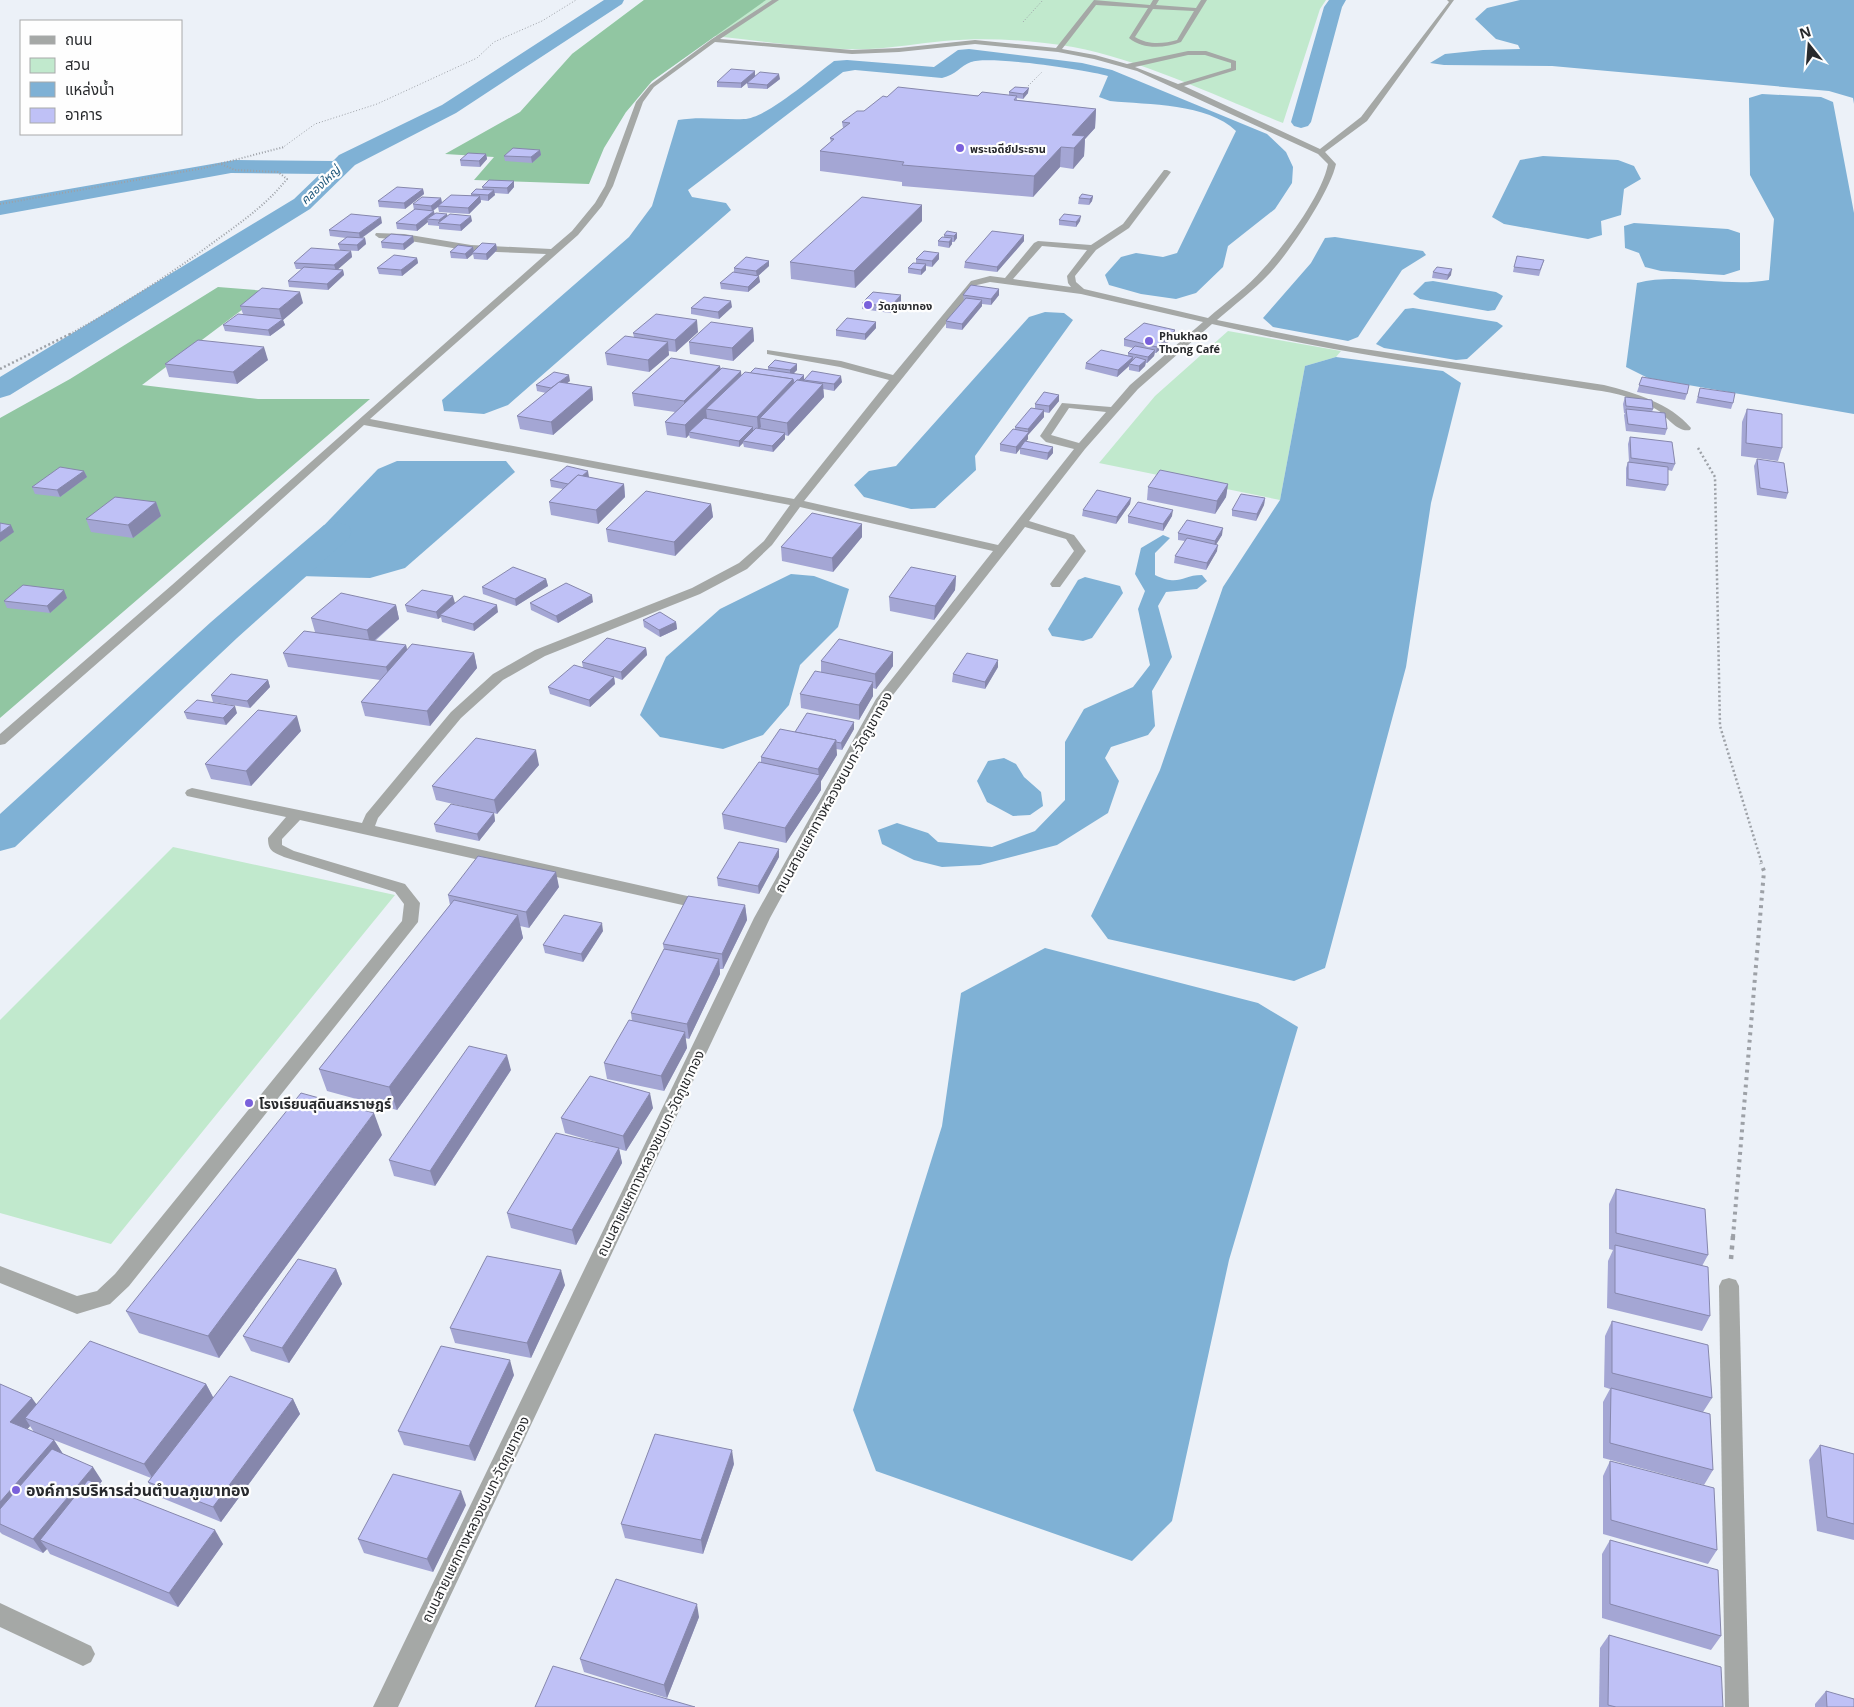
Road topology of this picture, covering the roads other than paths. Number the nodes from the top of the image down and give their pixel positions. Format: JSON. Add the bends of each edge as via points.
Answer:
{"nodes":[{"id":1,"x":776,"y":0,"type":"edge"},
{"id":2,"x":1156,"y":0,"type":"edge"},
{"id":3,"x":1204,"y":0,"type":"edge"},
{"id":4,"x":1450,"y":0,"type":"edge"},
{"id":5,"x":1096,"y":2,"type":"edge"},
{"id":6,"x":1152,"y":7,"type":"junction"},
{"id":7,"x":1199,"y":10,"type":"junction"},
{"id":8,"x":714,"y":40,"type":"junction"},
{"id":9,"x":1058,"y":50,"type":"junction"},
{"id":10,"x":1128,"y":67,"type":"junction"},
{"id":11,"x":1178,"y":86,"type":"junction"},
{"id":12,"x":1321,"y":152,"type":"junction"},
{"id":13,"x":1168,"y":172,"type":"dead end"},
{"id":14,"x":379,"y":235,"type":"dead end"},
{"id":15,"x":1093,"y":248,"type":"junction"},
{"id":16,"x":554,"y":252,"type":"junction"},
{"id":17,"x":1006,"y":281,"type":"junction"},
{"id":18,"x":1081,"y":290,"type":"junction"},
{"id":19,"x":1210,"y":320,"type":"junction"},
{"id":20,"x":770,"y":352,"type":"dead end"},
{"id":21,"x":895,"y":379,"type":"junction"},
{"id":22,"x":1112,"y":410,"type":"junction"},
{"id":23,"x":362,"y":422,"type":"junction"},
{"id":24,"x":1686,"y":428,"type":"road end"},
{"id":25,"x":1081,"y":447,"type":"junction"},
{"id":26,"x":797,"y":503,"type":"junction"},
{"id":27,"x":1022,"y":522,"type":"junction"},
{"id":28,"x":1000,"y":550,"type":"junction"},
{"id":29,"x":1056,"y":584,"type":"dead end"},
{"id":30,"x":0,"y":741,"type":"edge"},
{"id":31,"x":192,"y":793,"type":"dead end"},
{"id":32,"x":297,"y":814,"type":"junction"},
{"id":33,"x":367,"y":829,"type":"junction"},
{"id":34,"x":724,"y":909,"type":"edge"},
{"id":35,"x":743,"y":913,"type":"edge"},
{"id":36,"x":762,"y":918,"type":"junction"},
{"id":37,"x":0,"y":1274,"type":"edge"},
{"id":38,"x":1729,"y":1286,"type":"road end"},
{"id":39,"x":0,"y":1615,"type":"edge"},
{"id":40,"x":83,"y":1654,"type":"dead end"},
{"id":41,"x":385,"y":1707,"type":"edge"},
{"id":42,"x":1737,"y":1707,"type":"edge"}],
"edges":[{"from":1,"to":8,"type":"street"},
{"from":2,"to":6,"type":"street"},
{"from":3,"to":7,"type":"street"},
{"from":4,"to":12,"type":"street","via":[[1434,28],[1364,118]]},
{"from":5,"to":6,"type":"street"},
{"from":5,"to":9,"type":"street"},
{"from":6,"to":7,"type":"street"},
{"from":6,"to":7,"type":"street","via":[[1132,38],[1137,41],[1163,44],[1179,41]]},
{"from":8,"to":9,"type":"street","via":[[852,52],[975,42]]},
{"from":8,"to":16,"type":"street","via":[[652,86],[640,102],[609,186],[599,204]]},
{"from":9,"to":10,"type":"street","via":[[1095,56]]},
{"from":10,"to":11,"type":"street"},
{"from":10,"to":11,"type":"street","via":[[1188,53],[1206,53],[1234,62],[1234,69]]},
{"from":11,"to":12,"type":"street"},
{"from":12,"to":19,"type":"street","name":"ถนนสายแยกทางหลวงชนบท-วัดภูเขาทอง","via":[[1332,164],[1330,174],[1305,220],[1266,272]]},
{"from":13,"to":15,"type":"street","via":[[1126,226]]},
{"from":14,"to":16,"type":"street","via":[[471,248]]},
{"from":15,"to":17,"type":"street","via":[[1041,242]]},
{"from":15,"to":18,"type":"street","via":[[1071,276],[1072,283]]},
{"from":16,"to":23,"type":"street"},
{"from":17,"to":18,"type":"street"},
{"from":17,"to":21,"type":"street","via":[[990,279],[974,283]]},
{"from":18,"to":19,"type":"street"},
{"from":19,"to":22,"type":"street","name":"ถนนสายแยกทางหลวงชนบท-วัดภูเขาทอง"},
{"from":19,"to":24,"type":"street","via":[[1351,350],[1604,388],[1661,408]]},
{"from":20,"to":21,"type":"street","via":[[841,364]]},
{"from":21,"to":26,"type":"street"},
{"from":22,"to":25,"type":"street","name":"ถนนสายแยกทางหลวงชนบท-วัดภูเขาทอง"},
{"from":22,"to":25,"type":"street","via":[[1066,405],[1045,436]]},
{"from":23,"to":26,"type":"street"},
{"from":23,"to":30,"type":"street"},
{"from":25,"to":27,"type":"street","name":"ถนนสายแยกทางหลวงชนบท-วัดภูเขาทอง"},
{"from":26,"to":28,"type":"street"},
{"from":26,"to":33,"type":"street","via":[[768,543],[743,566],[696,591],[540,653],[498,677],[456,715],[371,817]]},
{"from":27,"to":28,"type":"street","name":"ถนนสายแยกทางหลวงชนบท-วัดภูเขาทอง"},
{"from":27,"to":29,"type":"street","via":[[1070,538],[1080,551]]},
{"from":28,"to":36,"type":"street","name":"ถนนสายแยกทางหลวงชนบท-วัดภูเขาทอง","via":[[883,699]]},
{"from":31,"to":32,"type":"street"},
{"from":32,"to":33,"type":"street"},
{"from":32,"to":37,"type":"street","via":[[274,838],[275,847],[400,888],[412,903],[410,922],[122,1280],[103,1298],[77,1305]]},
{"from":33,"to":34,"type":"street"},
{"from":35,"to":36,"type":"street"},
{"from":36,"to":41,"type":"street","name":"ถนนสายแยกทางหลวงชนบท-วัดภูเขาทอง"},
{"from":38,"to":42,"type":"street"},
{"from":39,"to":40,"type":"street"}]}
